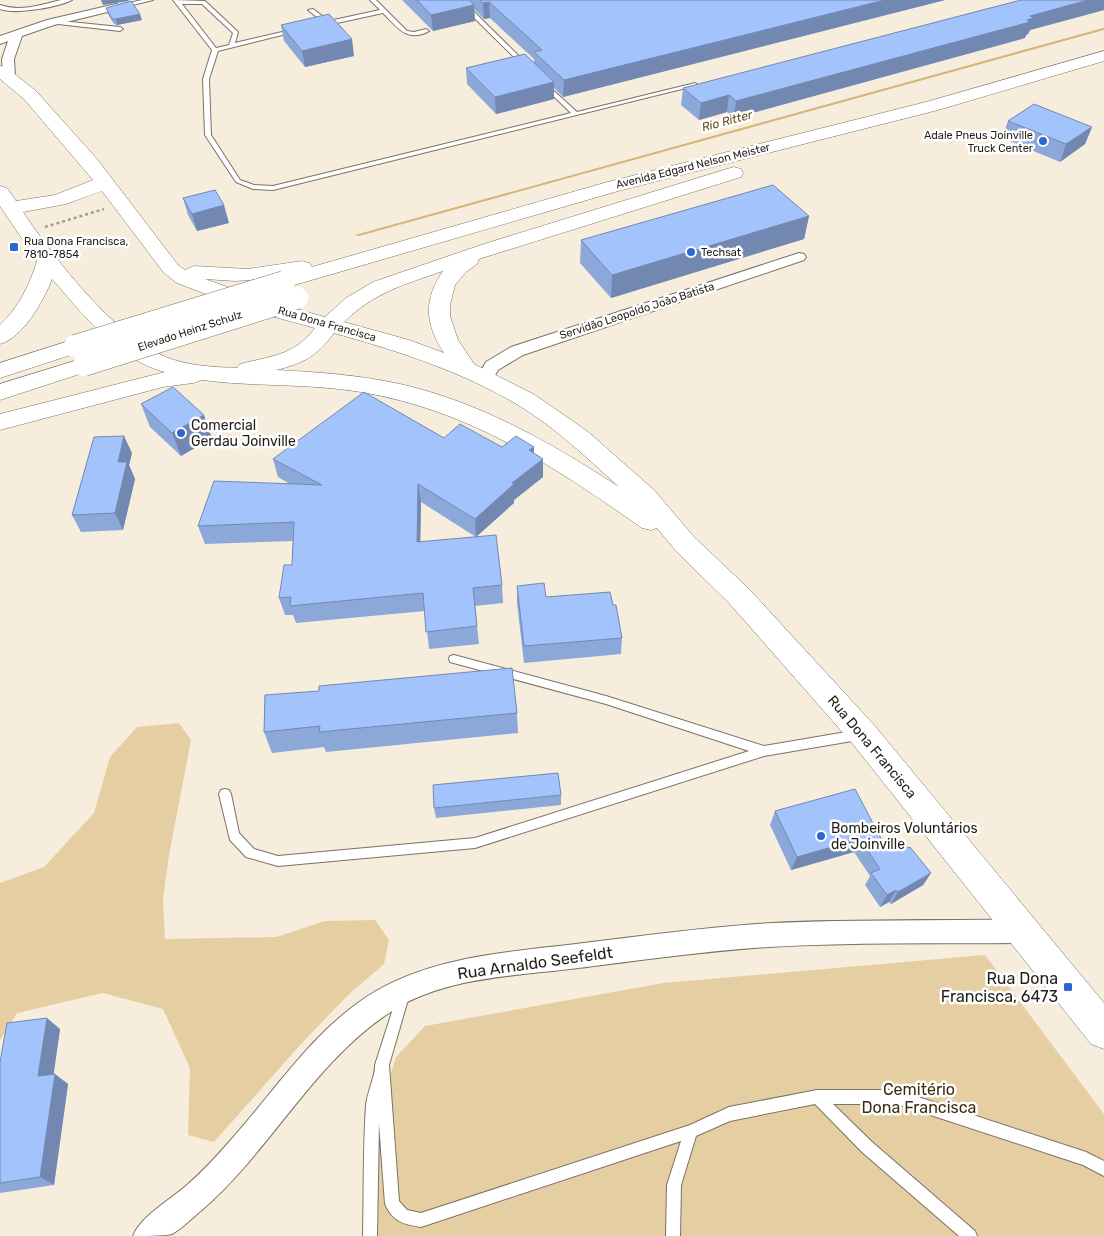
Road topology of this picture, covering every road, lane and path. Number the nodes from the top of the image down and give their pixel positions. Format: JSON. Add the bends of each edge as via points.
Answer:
{"nodes":[{"id":1,"x":69,"y":0,"type":"edge"},
{"id":2,"x":150,"y":0,"type":"edge"},
{"id":3,"x":373,"y":0,"type":"edge"},
{"id":4,"x":459,"y":0,"type":"edge"},
{"id":5,"x":176,"y":1,"type":"edge"},
{"id":6,"x":116,"y":7,"type":"joint"},
{"id":7,"x":0,"y":8,"type":"edge"},
{"id":8,"x":312,"y":10,"type":"dead end"},
{"id":9,"x":383,"y":11,"type":"junction"},
{"id":10,"x":51,"y":22,"type":"junction"},
{"id":11,"x":328,"y":23,"type":"junction"},
{"id":12,"x":318,"y":26,"type":"edge"},
{"id":13,"x":120,"y":29,"type":"dead end"},
{"id":14,"x":299,"y":30,"type":"edge"},
{"id":15,"x":426,"y":31,"type":"dead end"},
{"id":16,"x":18,"y":33,"type":"junction"},
{"id":17,"x":0,"y":40,"type":"edge"},
{"id":18,"x":232,"y":45,"type":"junction"},
{"id":19,"x":215,"y":50,"type":"junction"},
{"id":20,"x":1104,"y":56,"type":"edge"},
{"id":21,"x":1104,"y":65,"type":"edge"},
{"id":22,"x":527,"y":67,"type":"edge"},
{"id":23,"x":3,"y":74,"type":"edge"},
{"id":24,"x":540,"y":80,"type":"edge"},
{"id":25,"x":706,"y":83,"type":"edge"},
{"id":26,"x":574,"y":113,"type":"junction"},
{"id":27,"x":864,"y":132,"type":"junction"},
{"id":28,"x":770,"y":146,"type":"junction"},
{"id":29,"x":104,"y":182,"type":"junction"},
{"id":30,"x":5,"y":200,"type":"edge"},
{"id":31,"x":122,"y":203,"type":"junction"},
{"id":32,"x":28,"y":233,"type":"junction"},
{"id":33,"x":491,"y":248,"type":"junction"},
{"id":34,"x":798,"y":257,"type":"dead end"},
{"id":35,"x":47,"y":261,"type":"junction"},
{"id":36,"x":165,"y":261,"type":"junction"},
{"id":37,"x":291,"y":290,"type":"junction"},
{"id":38,"x":329,"y":325,"type":"junction"},
{"id":39,"x":0,"y":337,"type":"edge"},
{"id":40,"x":79,"y":356,"type":"junction"},
{"id":41,"x":0,"y":371,"type":"edge"},
{"id":42,"x":213,"y":374,"type":"junction"},
{"id":43,"x":476,"y":374,"type":"junction"},
{"id":44,"x":0,"y":392,"type":"edge"},
{"id":45,"x":448,"y":404,"type":"junction"},
{"id":46,"x":0,"y":422,"type":"edge"},
{"id":47,"x":685,"y":544,"type":"junction"},
{"id":48,"x":454,"y":659,"type":"dead end"},
{"id":49,"x":863,"y":734,"type":"junction"},
{"id":50,"x":764,"y":751,"type":"junction"},
{"id":51,"x":224,"y":794,"type":"dead end"},
{"id":52,"x":1024,"y":931,"type":"junction"},
{"id":53,"x":405,"y":990,"type":"junction"},
{"id":54,"x":1104,"y":1031,"type":"edge"},
{"id":55,"x":382,"y":1065,"type":"junction"},
{"id":56,"x":817,"y":1097,"type":"junction"},
{"id":57,"x":691,"y":1131,"type":"junction"},
{"id":58,"x":1104,"y":1169,"type":"edge"},
{"id":59,"x":147,"y":1236,"type":"edge"},
{"id":60,"x":370,"y":1236,"type":"edge"},
{"id":61,"x":673,"y":1236,"type":"edge"},
{"id":62,"x":970,"y":1236,"type":"edge"}],
"edges":[{"from":1,"to":7,"type":"lane","via":[[11,11]]},
{"from":2,"to":6,"type":"lane"},
{"from":3,"to":9,"type":"lane"},
{"from":4,"to":22,"type":"lane"},
{"from":5,"to":18,"type":"lane","via":[[203,2],[236,33]]},
{"from":5,"to":19,"type":"lane"},
{"from":6,"to":10,"type":"street"},
{"from":8,"to":11,"type":"lane"},
{"from":9,"to":11,"type":"lane"},
{"from":9,"to":15,"type":"lane","via":[[404,32]]},
{"from":10,"to":13,"type":"lane"},
{"from":10,"to":16,"type":"street"},
{"from":11,"to":12,"type":"lane"},
{"from":14,"to":18,"type":"lane"},
{"from":16,"to":17,"type":"street"},
{"from":16,"to":23,"type":"street"},
{"from":18,"to":19,"type":"lane"},
{"from":19,"to":26,"type":"lane","via":[[206,79],[208,135],[238,181],[253,187],[273,188]]},
{"from":20,"to":28,"type":"main road","name":"Avenida Edgard Nelson Meister","via":[[932,106]]},
{"from":21,"to":27,"type":"main road","name":"Avenida Edgard Nelson Meister"},
{"from":23,"to":29,"type":"main road","name":"Rua Dona Francisca","via":[[30,95]]},
{"from":24,"to":26,"type":"lane"},
{"from":25,"to":26,"type":"lane"},
{"from":27,"to":33,"type":"main road"},
{"from":27,"to":37,"type":"main road","name":"Avenida Edgard Nelson Meister"},
{"from":28,"to":36,"type":"main road","via":[[616,177],[294,269],[257,276],[223,276],[194,272]]},
{"from":28,"to":37,"type":"main road","name":"Avenida Edgard Nelson Meister","via":[[611,187]]},
{"from":29,"to":30,"type":"main road","via":[[85,193],[36,206]]},
{"from":29,"to":31,"type":"main road","name":"Rua Dona Francisca"},
{"from":30,"to":32,"type":"main road","name":"Rua Dona Francisca"},
{"from":31,"to":32,"type":"path"},
{"from":31,"to":36,"type":"main road","name":"Rua Dona Francisca"},
{"from":32,"to":35,"type":"main road","name":"Rua Dona Francisca"},
{"from":33,"to":38,"type":"main road","via":[[380,286],[368,292]]},
{"from":33,"to":43,"type":"main road","via":[[462,264],[447,277],[439,296],[441,323],[447,341]]},
{"from":34,"to":43,"type":"street","name":"Servidão Leopoldo João Batista","via":[[517,351]]},
{"from":35,"to":39,"type":"main road","via":[[30,304],[16,324]]},
{"from":35,"to":42,"type":"main road","name":"Rua Dona Francisca","via":[[118,338],[146,357],[174,368]]},
{"from":36,"to":38,"type":"main road","name":"Rua Dona Francisca","via":[[184,279],[253,304]]},
{"from":37,"to":40,"type":"main road","name":"Elevado Heinz Schulz","bridge":true},
{"from":38,"to":42,"type":"main road","via":[[306,351],[282,361]]},
{"from":38,"to":43,"type":"main road","name":"Rua Dona Francisca","via":[[401,345]]},
{"from":40,"to":41,"type":"main road"},
{"from":40,"to":44,"type":"main road"},
{"from":42,"to":45,"type":"main road","name":"Rua Dona Francisca","via":[[358,384],[398,390]]},
{"from":42,"to":46,"type":"main road","via":[[163,380]]},
{"from":43,"to":45,"type":"main road","via":[[478,389]]},
{"from":43,"to":47,"type":"main road","name":"Rua Dona Francisca","via":[[527,400],[579,437],[645,496]]},
{"from":45,"to":47,"type":"main road","name":"Rua Dona Francisca","via":[[491,422],[558,458]]},
{"from":47,"to":49,"type":"main road","name":"Rua Dona Francisca","via":[[772,631]]},
{"from":48,"to":50,"type":"lane","via":[[606,700]]},
{"from":49,"to":50,"type":"lane"},
{"from":49,"to":52,"type":"main road","name":"Rua Dona Francisca"},
{"from":50,"to":51,"type":"lane","via":[[475,843],[278,861],[250,853],[234,836]]},
{"from":52,"to":53,"type":"street","name":"Rua Arnaldo Seefeldt","via":[[714,939],[503,965],[440,978]]},
{"from":52,"to":54,"type":"main road","name":"Rua Dona Francisca"},
{"from":53,"to":55,"type":"lane"},
{"from":53,"to":59,"type":"street","name":"Rua Arnaldo Seefeldt","via":[[384,1000],[319,1056],[224,1169]]},
{"from":55,"to":57,"type":"lane","via":[[392,1204],[403,1217],[421,1220]]},
{"from":55,"to":60,"type":"lane","via":[[373,1103]]},
{"from":56,"to":57,"type":"lane","via":[[730,1114]]},
{"from":56,"to":58,"type":"lane","via":[[897,1097],[1058,1149]]},
{"from":56,"to":62,"type":"lane","via":[[867,1147]]},
{"from":57,"to":61,"type":"lane","via":[[674,1185]]}]}
